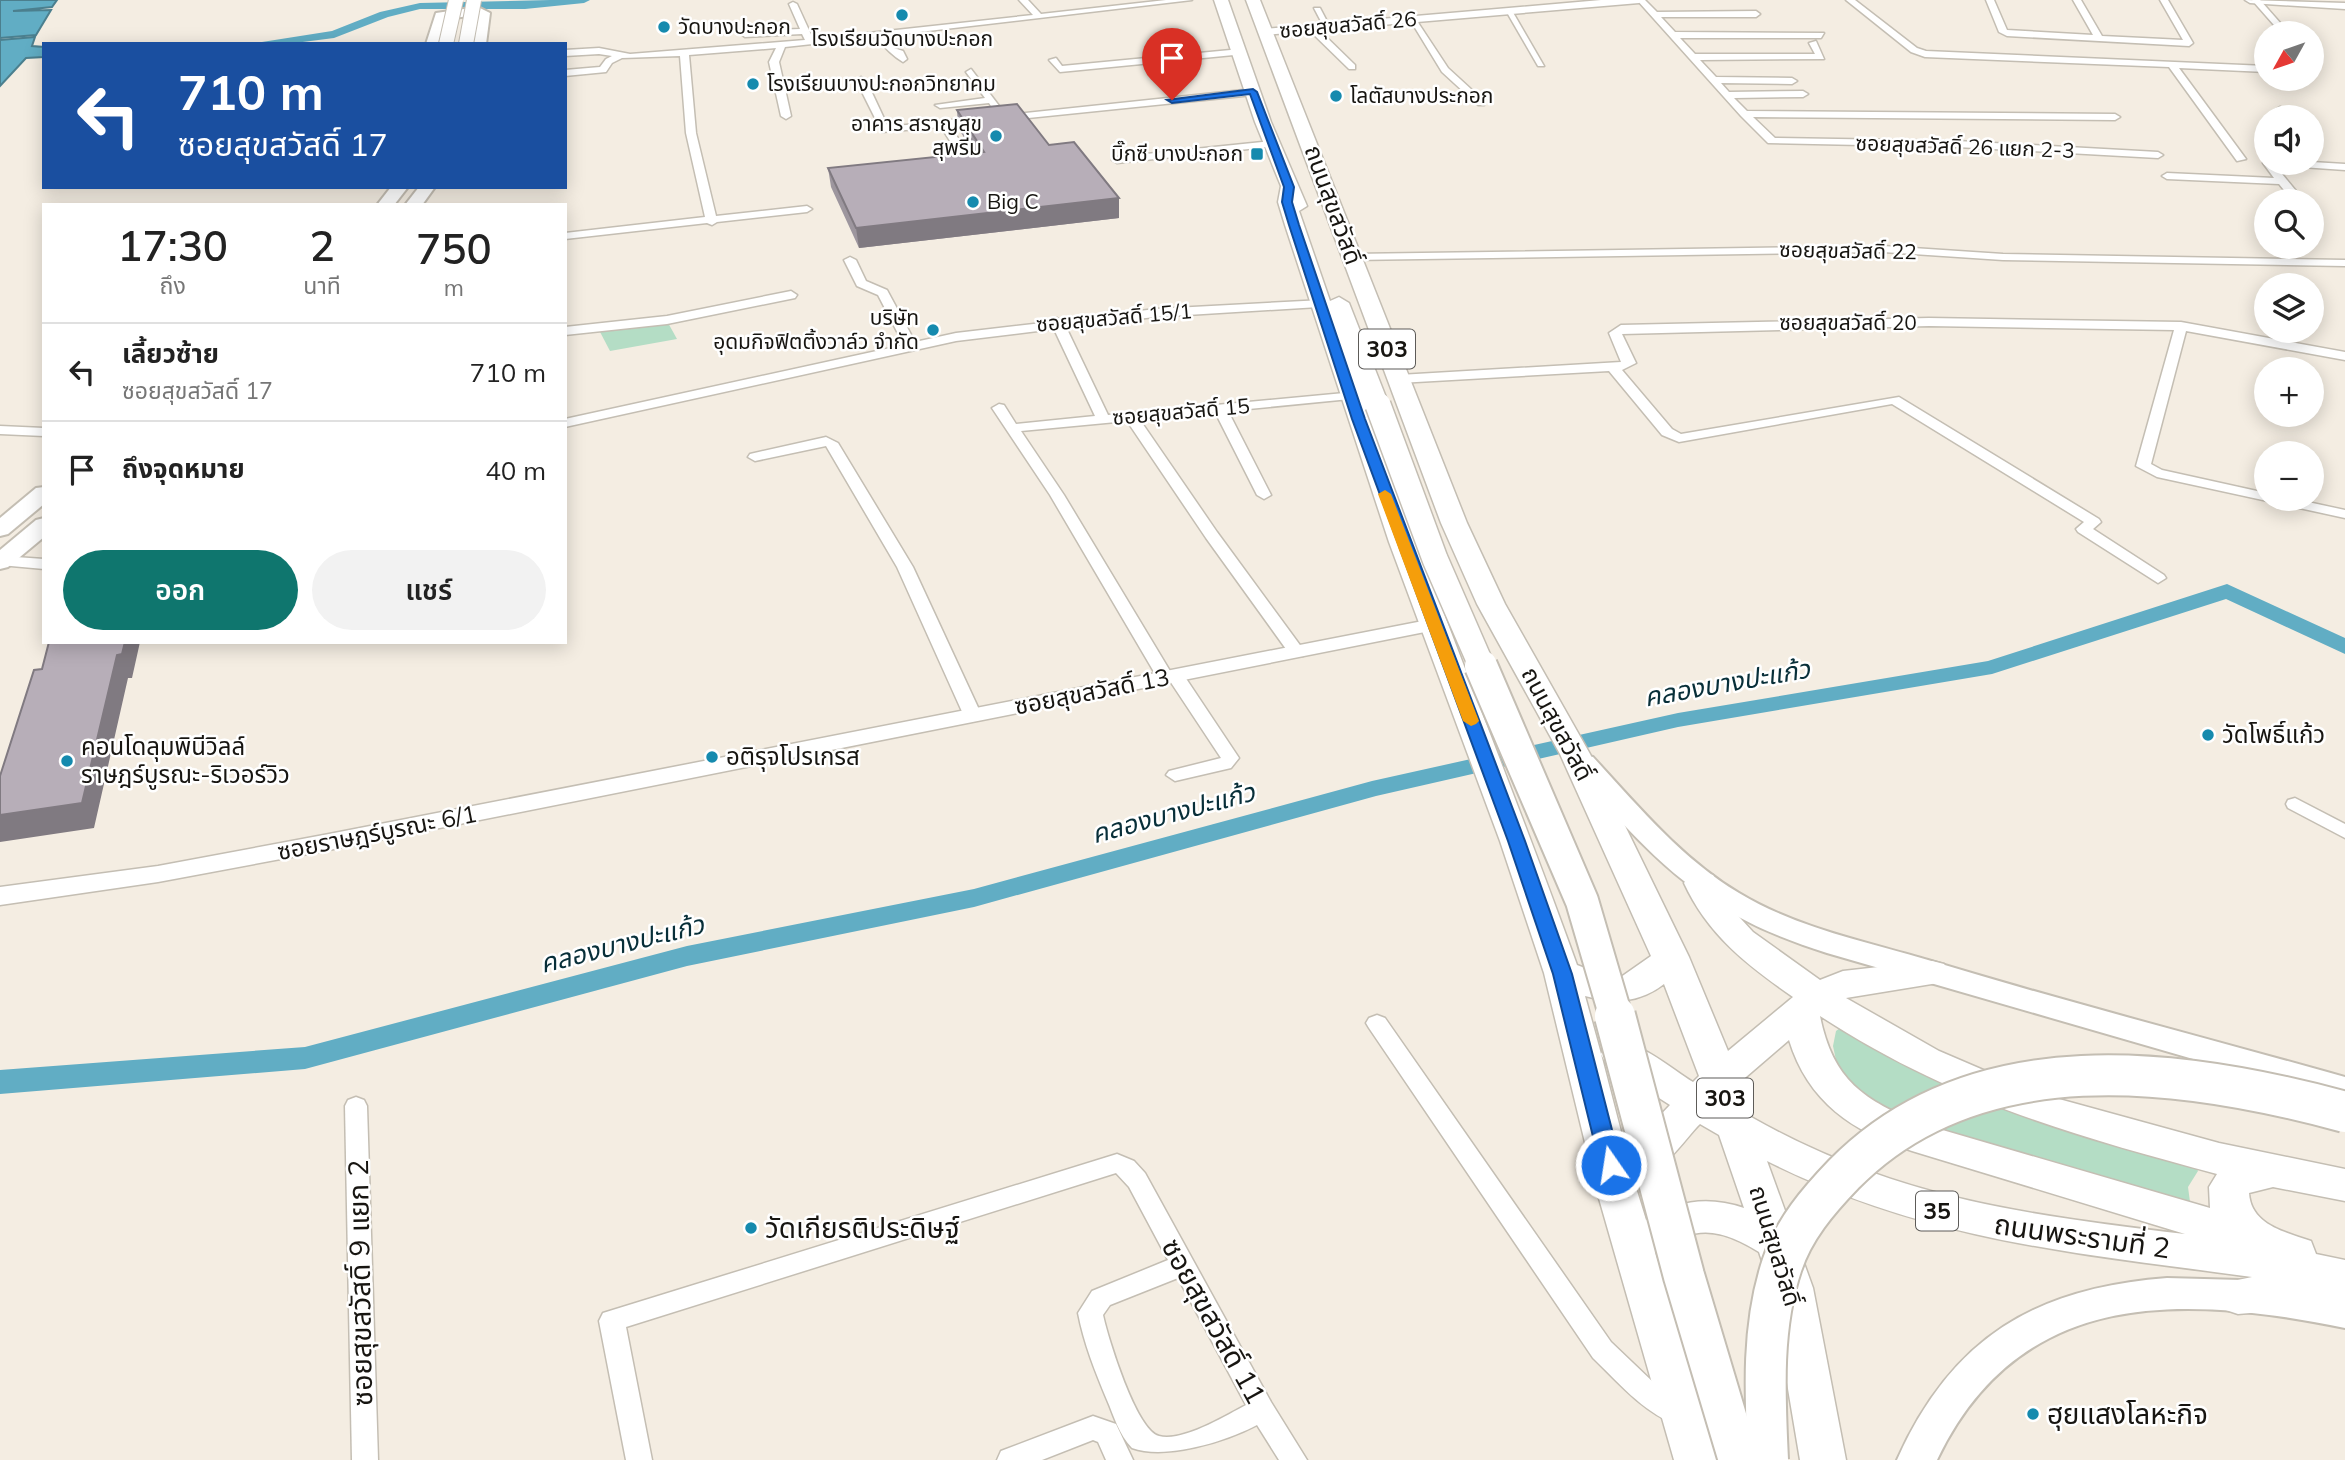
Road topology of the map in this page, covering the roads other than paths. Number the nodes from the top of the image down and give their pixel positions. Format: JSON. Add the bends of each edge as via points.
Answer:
{"nodes":[{"id":1,"x":456,"y":0,"type":"edge"},
{"id":2,"x":474,"y":0,"type":"edge"},
{"id":3,"x":1023,"y":0,"type":"edge"},
{"id":4,"x":1066,"y":0,"type":"edge"},
{"id":5,"x":1188,"y":0,"type":"edge"},
{"id":6,"x":1221,"y":0,"type":"edge"},
{"id":7,"x":1253,"y":0,"type":"edge"},
{"id":8,"x":1640,"y":0,"type":"edge"},
{"id":9,"x":1850,"y":0,"type":"edge"},
{"id":10,"x":1990,"y":0,"type":"edge"},
{"id":11,"x":2077,"y":0,"type":"edge"},
{"id":12,"x":2164,"y":0,"type":"edge"},
{"id":13,"x":2250,"y":0,"type":"edge"},
{"id":14,"x":2256,"y":0,"type":"edge"},
{"id":15,"x":2314,"y":2,"type":"edge"},
{"id":16,"x":793,"y":4,"type":"dead end"},
{"id":17,"x":2345,"y":6,"type":"edge"},
{"id":18,"x":1510,"y":7,"type":"edge"},
{"id":19,"x":1317,"y":10,"type":"dead end"},
{"id":20,"x":1077,"y":12,"type":"junction"},
{"id":21,"x":1756,"y":14,"type":"dead end"},
{"id":22,"x":1656,"y":15,"type":"junction"},
{"id":23,"x":1039,"y":16,"type":"junction"},
{"id":24,"x":1412,"y":20,"type":"junction"},
{"id":25,"x":2274,"y":21,"type":"edge"},
{"id":26,"x":1328,"y":27,"type":"junction"},
{"id":27,"x":1313,"y":29,"type":"junction"},
{"id":28,"x":805,"y":31,"type":"junction"},
{"id":29,"x":1265,"y":32,"type":"junction"},
{"id":30,"x":745,"y":34,"type":"dead end"},
{"id":31,"x":879,"y":35,"type":"junction"},
{"id":32,"x":1675,"y":35,"type":"junction"},
{"id":33,"x":1821,"y":35,"type":"dead end"},
{"id":34,"x":2099,"y":38,"type":"junction"},
{"id":35,"x":434,"y":42,"type":"edge"},
{"id":36,"x":446,"y":42,"type":"edge"},
{"id":37,"x":466,"y":42,"type":"edge"},
{"id":38,"x":479,"y":42,"type":"edge"},
{"id":39,"x":810,"y":42,"type":"junction"},
{"id":40,"x":1813,"y":43,"type":"dead end"},
{"id":41,"x":782,"y":45,"type":"junction"},
{"id":42,"x":1155,"y":50,"type":"dead end"},
{"id":43,"x":1101,"y":51,"type":"dead end"},
{"id":44,"x":1241,"y":52,"type":"junction"},
{"id":45,"x":567,"y":53,"type":"edge"},
{"id":46,"x":684,"y":53,"type":"junction"},
{"id":47,"x":618,"y":57,"type":"junction"},
{"id":48,"x":1694,"y":57,"type":"junction"},
{"id":49,"x":903,"y":59,"type":"dead end"},
{"id":50,"x":1053,"y":60,"type":"dead end"},
{"id":51,"x":1163,"y":60,"type":"junction"},
{"id":52,"x":1112,"y":64,"type":"junction"},
{"id":53,"x":1541,"y":64,"type":"dead end"},
{"id":54,"x":2173,"y":66,"type":"junction"},
{"id":55,"x":1352,"y":67,"type":"dead end"},
{"id":56,"x":2254,"y":69,"type":"edge"},
{"id":57,"x":971,"y":72,"type":"dead end"},
{"id":58,"x":567,"y":74,"type":"edge"},
{"id":59,"x":861,"y":80,"type":"dead end"},
{"id":60,"x":1714,"y":80,"type":"junction"},
{"id":61,"x":1792,"y":81,"type":"dead end"},
{"id":62,"x":1253,"y":92,"type":"junction"},
{"id":63,"x":1803,"y":94,"type":"dead end"},
{"id":64,"x":1727,"y":95,"type":"junction"},
{"id":65,"x":991,"y":100,"type":"junction"},
{"id":66,"x":1481,"y":103,"type":"dead end"},
{"id":67,"x":940,"y":105,"type":"dead end"},
{"id":68,"x":1744,"y":114,"type":"junction"},
{"id":69,"x":786,"y":116,"type":"dead end"},
{"id":70,"x":2115,"y":117,"type":"dead end"},
{"id":71,"x":1004,"y":118,"type":"junction"},
{"id":72,"x":944,"y":124,"type":"junction"},
{"id":73,"x":951,"y":134,"type":"junction"},
{"id":74,"x":939,"y":135,"type":"dead end"},
{"id":75,"x":1272,"y":144,"type":"junction"},
{"id":76,"x":2158,"y":155,"type":"dead end"},
{"id":77,"x":965,"y":156,"type":"edge"},
{"id":78,"x":2241,"y":159,"type":"dead end"},
{"id":79,"x":1117,"y":160,"type":"dead end"},
{"id":80,"x":2324,"y":165,"type":"edge"},
{"id":81,"x":2345,"y":167,"type":"edge"},
{"id":82,"x":2278,"y":175,"type":"edge"},
{"id":83,"x":2167,"y":176,"type":"dead end"},
{"id":84,"x":2282,"y":181,"type":"junction"},
{"id":85,"x":1289,"y":187,"type":"junction"},
{"id":86,"x":398,"y":189,"type":"edge"},
{"id":87,"x":425,"y":189,"type":"edge"},
{"id":88,"x":2289,"y":189,"type":"edge"},
{"id":89,"x":387,"y":203,"type":"edge"},
{"id":90,"x":415,"y":203,"type":"edge"},
{"id":91,"x":807,"y":209,"type":"dead end"},
{"id":92,"x":712,"y":222,"type":"junction"},
{"id":93,"x":567,"y":236,"type":"edge"},
{"id":94,"x":1352,"y":257,"type":"junction"},
{"id":95,"x":850,"y":260,"type":"dead end"},
{"id":96,"x":2345,"y":263,"type":"edge"},
{"id":97,"x":791,"y":295,"type":"dead end"},
{"id":98,"x":1319,"y":303,"type":"junction"},
{"id":99,"x":1058,"y":323,"type":"junction"},
{"id":100,"x":2181,"y":326,"type":"junction"},
{"id":101,"x":567,"y":331,"type":"edge"},
{"id":102,"x":911,"y":346,"type":"junction"},
{"id":103,"x":2345,"y":356,"type":"edge"},
{"id":104,"x":1613,"y":367,"type":"junction"},
{"id":105,"x":1399,"y":379,"type":"junction"},
{"id":106,"x":1364,"y":400,"type":"junction"},
{"id":107,"x":999,"y":408,"type":"dead end"},
{"id":108,"x":1220,"y":410,"type":"junction"},
{"id":109,"x":1131,"y":416,"type":"junction"},
{"id":110,"x":1103,"y":418,"type":"junction"},
{"id":111,"x":567,"y":423,"type":"edge"},
{"id":112,"x":1012,"y":428,"type":"junction"},
{"id":113,"x":0,"y":430,"type":"edge"},
{"id":114,"x":42,"y":432,"type":"edge"},
{"id":115,"x":755,"y":457,"type":"dead end"},
{"id":116,"x":2254,"y":494,"type":"edge"},
{"id":117,"x":42,"y":495,"type":"edge"},
{"id":118,"x":1264,"y":495,"type":"dead end"},
{"id":119,"x":2324,"y":510,"type":"edge"},
{"id":120,"x":2345,"y":514,"type":"edge"},
{"id":121,"x":42,"y":527,"type":"edge"},
{"id":122,"x":0,"y":529,"type":"edge"},
{"id":123,"x":1,"y":561,"type":"edge"},
{"id":124,"x":42,"y":564,"type":"edge"},
{"id":125,"x":2158,"y":578,"type":"dead end"},
{"id":126,"x":1433,"y":625,"type":"junction"},
{"id":127,"x":1297,"y":652,"type":"junction"},
{"id":128,"x":1170,"y":676,"type":"junction"},
{"id":129,"x":974,"y":716,"type":"junction"},
{"id":130,"x":1575,"y":754,"type":"junction"},
{"id":131,"x":751,"y":761,"type":"joint"},
{"id":132,"x":1175,"y":775,"type":"dead end"},
{"id":133,"x":2295,"y":804,"type":"dead end"},
{"id":134,"x":2345,"y":832,"type":"edge"},
{"id":135,"x":1701,"y":883,"type":"junction"},
{"id":136,"x":0,"y":895,"type":"edge"},
{"id":137,"x":1672,"y":957,"type":"junction"},
{"id":138,"x":1932,"y":973,"type":"junction"},
{"id":139,"x":1562,"y":974,"type":"junction"},
{"id":140,"x":1809,"y":1002,"type":"junction"},
{"id":141,"x":1575,"y":1018,"type":"junction"},
{"id":142,"x":1377,"y":1023,"type":"dead end"},
{"id":143,"x":2345,"y":1090,"type":"edge"},
{"id":144,"x":1707,"y":1091,"type":"junction"},
{"id":145,"x":356,"y":1106,"type":"dead end"},
{"id":146,"x":2345,"y":1112,"type":"edge"},
{"id":147,"x":1735,"y":1125,"type":"junction"},
{"id":148,"x":2269,"y":1173,"type":"junction"},
{"id":149,"x":2345,"y":1185,"type":"edge"},
{"id":150,"x":1616,"y":1188,"type":"junction"},
{"id":151,"x":2254,"y":1238,"type":"junction"},
{"id":152,"x":1777,"y":1242,"type":"junction"},
{"id":153,"x":1636,"y":1250,"type":"junction"},
{"id":154,"x":1183,"y":1265,"type":"junction"},
{"id":155,"x":2345,"y":1275,"type":"edge"},
{"id":156,"x":2345,"y":1287,"type":"edge"},
{"id":157,"x":2238,"y":1296,"type":"junction"},
{"id":158,"x":2345,"y":1312,"type":"edge"},
{"id":159,"x":1262,"y":1410,"type":"junction"},
{"id":160,"x":1684,"y":1418,"type":"junction"},
{"id":161,"x":365,"y":1460,"type":"edge"},
{"id":162,"x":639,"y":1460,"type":"edge"},
{"id":163,"x":1010,"y":1460,"type":"edge"},
{"id":164,"x":1120,"y":1460,"type":"edge"},
{"id":165,"x":1294,"y":1460,"type":"edge"},
{"id":166,"x":1697,"y":1460,"type":"edge"},
{"id":167,"x":1739,"y":1460,"type":"edge"},
{"id":168,"x":1768,"y":1460,"type":"edge"},
{"id":169,"x":1823,"y":1460,"type":"edge"},
{"id":170,"x":1917,"y":1460,"type":"edge"}],
"edges":[{"from":1,"to":36,"type":"main road","bridge":true},
{"from":2,"to":37,"type":"main road","bridge":true},
{"from":3,"to":23,"type":"street"},
{"from":4,"to":20,"type":"street"},
{"from":5,"to":20,"type":"street"},
{"from":6,"to":44,"type":"main road","name":"ถนนสุขสวัสดิ์","number":"303"},
{"from":7,"to":29,"type":"main road","name":"ถนนสุขสวัสดิ์","number":"303"},
{"from":8,"to":18,"type":"street","name":"ซอยสุขสวัสดิ์ 26"},
{"from":8,"to":22,"type":"street"},
{"from":9,"to":54,"type":"street","via":[[1924,54]]},
{"from":10,"to":34,"type":"street","via":[[2005,33]]},
{"from":11,"to":34,"type":"street"},
{"from":12,"to":34,"type":"street","via":[[2189,43]]},
{"from":13,"to":14,"type":"street"},
{"from":14,"to":15,"type":"street"},
{"from":14,"to":25,"type":"street"},
{"from":15,"to":17,"type":"street"},
{"from":16,"to":28,"type":"street"},
{"from":18,"to":24,"type":"street","name":"ซอยสุขสวัสดิ์ 26"},
{"from":18,"to":53,"type":"street"},
{"from":19,"to":26,"type":"street"},
{"from":20,"to":23,"type":"street"},
{"from":21,"to":22,"type":"street"},
{"from":22,"to":32,"type":"street"},
{"from":23,"to":31,"type":"street"},
{"from":24,"to":26,"type":"street","name":"ซอยสุขสวัสดิ์ 26"},
{"from":24,"to":66,"type":"street","via":[[1445,71]]},
{"from":26,"to":27,"type":"street","name":"ซอยสุขสวัสดิ์ 26"},
{"from":27,"to":29,"type":"street","name":"ซอยสุขสวัสดิ์ 26"},
{"from":27,"to":55,"type":"street"},
{"from":28,"to":30,"type":"street"},
{"from":28,"to":39,"type":"street"},
{"from":29,"to":94,"type":"main road","name":"ถนนสุขสวัสดิ์","number":"303"},
{"from":31,"to":39,"type":"street"},
{"from":31,"to":49,"type":"street"},
{"from":32,"to":33,"type":"street"},
{"from":32,"to":48,"type":"street"},
{"from":35,"to":38,"type":"main road","via":[[440,16],[478,11],[484,13]]},
{"from":39,"to":41,"type":"street"},
{"from":40,"to":48,"type":"street","via":[[1821,57]]},
{"from":41,"to":46,"type":"street"},
{"from":41,"to":69,"type":"street","via":[[774,62]]},
{"from":42,"to":51,"type":"street"},
{"from":43,"to":52,"type":"street"},
{"from":44,"to":51,"type":"street"},
{"from":44,"to":62,"type":"main road","name":"ถนนสุขสวัสดิ์","number":"303"},
{"from":45,"to":47,"type":"street","via":[[599,51]]},
{"from":46,"to":47,"type":"street"},
{"from":46,"to":92,"type":"street","via":[[691,133]]},
{"from":47,"to":58,"type":"street","via":[[603,70]]},
{"from":48,"to":60,"type":"street"},
{"from":50,"to":52,"type":"street","via":[[1060,69]]},
{"from":51,"to":52,"type":"street"},
{"from":54,"to":56,"type":"street"},
{"from":54,"to":78,"type":"street"},
{"from":57,"to":65,"type":"street"},
{"from":59,"to":72,"type":"street","via":[[885,130]]},
{"from":60,"to":61,"type":"street"},
{"from":60,"to":64,"type":"street"},
{"from":62,"to":71,"type":"street"},
{"from":62,"to":75,"type":"main road","name":"ถนนสุขสวัสดิ์","number":"303"},
{"from":63,"to":64,"type":"street"},
{"from":64,"to":68,"type":"street"},
{"from":65,"to":67,"type":"street"},
{"from":65,"to":71,"type":"street"},
{"from":68,"to":70,"type":"street"},
{"from":68,"to":76,"type":"street","name":"ซอยสุขสวัสดิ์ 26 แยก 2-3","via":[[1772,141],[1957,144]]},
{"from":71,"to":72,"type":"street"},
{"from":72,"to":73,"type":"street"},
{"from":73,"to":74,"type":"street"},
{"from":73,"to":77,"type":"street"},
{"from":75,"to":79,"type":"street"},
{"from":75,"to":85,"type":"main road","name":"ถนนสุขสวัสดิ์","number":"303"},
{"from":80,"to":81,"type":"street"},
{"from":82,"to":84,"type":"street"},
{"from":83,"to":84,"type":"street"},
{"from":84,"to":88,"type":"street"},
{"from":85,"to":98,"type":"main road","name":"ถนนสุขสวัสดิ์","number":"303","via":[[1287,202]]},
{"from":85,"to":106,"type":"main road","number":"303","via":[[1324,262]]},
{"from":86,"to":89,"type":"main road"},
{"from":87,"to":90,"type":"main road"},
{"from":91,"to":92,"type":"street"},
{"from":92,"to":93,"type":"street"},
{"from":94,"to":96,"type":"street","name":"ซอยสุขสวัสดิ์ 22","via":[[1842,249],[2003,257]]},
{"from":94,"to":105,"type":"main road","name":"ถนนสุขสวัสดิ์","number":"303"},
{"from":95,"to":102,"type":"street","via":[[862,283],[883,293]]},
{"from":97,"to":101,"type":"street","via":[[667,320]]},
{"from":98,"to":99,"type":"street","name":"ซอยสุขสวัสดิ์ 15/1"},
{"from":98,"to":106,"type":"main road","name":"ถนนสุขสวัสดิ์","number":"303"},
{"from":99,"to":102,"type":"street","name":"ซอยสุขสวัสดิ์ 15/1"},
{"from":99,"to":110,"type":"street"},
{"from":100,"to":103,"type":"street","name":"ซอยสุขสวัสดิ์ 20"},
{"from":100,"to":104,"type":"street","name":"ซอยสุขสวัสดิ์ 20","via":[[1929,322],[1626,327],[1615,333],[1630,363]]},
{"from":100,"to":116,"type":"street","via":[[2143,466]]},
{"from":102,"to":111,"type":"street","name":"ซอยสุขสวัสดิ์ 15/1"},
{"from":104,"to":105,"type":"street"},
{"from":104,"to":125,"type":"street","via":[[1667,432],[1679,438],[1894,400],[2094,522],[2083,529]]},
{"from":105,"to":130,"type":"main road","name":"ถนนสุขสวัสดิ์","number":"303","via":[[1471,563]]},
{"from":106,"to":108,"type":"street","name":"ซอยสุขสวัสดิ์ 15"},
{"from":106,"to":126,"type":"main road","name":"ถนนสุขสวัสดิ์","number":"303"},
{"from":106,"to":167,"type":"main road","bridge":true,"via":[[1582,901]]},
{"from":107,"to":112,"type":"street"},
{"from":108,"to":109,"type":"street","name":"ซอยสุขสวัสดิ์ 15"},
{"from":108,"to":118,"type":"street"},
{"from":109,"to":110,"type":"street","name":"ซอยสุขสวัสดิ์ 15"},
{"from":109,"to":127,"type":"street","via":[[1211,536]]},
{"from":110,"to":112,"type":"street","name":"ซอยสุขสวัสดิ์ 15"},
{"from":112,"to":128,"type":"street"},
{"from":113,"to":114,"type":"street"},
{"from":115,"to":129,"type":"street","via":[[831,443],[905,567]]},
{"from":117,"to":122,"type":"main road"},
{"from":119,"to":120,"type":"street"},
{"from":121,"to":123,"type":"main road"},
{"from":123,"to":124,"type":"street"},
{"from":126,"to":127,"type":"street","name":"ซอยสุขสวัสดิ์ 13"},
{"from":126,"to":139,"type":"main road","name":"ถนนสุขสวัสดิ์","number":"303"},
{"from":127,"to":128,"type":"street","name":"ซอยสุขสวัสดิ์ 13"},
{"from":128,"to":129,"type":"street","name":"ซอยสุขสวัสดิ์ 13"},
{"from":128,"to":132,"type":"street","via":[[1230,758],[1225,764]]},
{"from":129,"to":131,"type":"street","name":"ซอยสุขสวัสดิ์ 13"},
{"from":130,"to":135,"type":"main road","via":[[1665,853]]},
{"from":130,"to":137,"type":"main road","name":"ถนนสุขสวัสดิ์","number":"303"},
{"from":131,"to":136,"type":"street","name":"ซอยราษฎร์บูรณะ 6/1","via":[[158,874]]},
{"from":133,"to":134,"type":"street"},
{"from":135,"to":138,"type":"main road","via":[[1783,927]]},
{"from":135,"to":140,"type":"main road","via":[[1710,907],[1732,933]]},
{"from":137,"to":139,"type":"main road","via":[[1644,984],[1622,990],[1596,987]]},
{"from":137,"to":144,"type":"main road","name":"ถนนสุขสวัสดิ์","number":"303"},
{"from":138,"to":140,"type":"main road","via":[[1843,984]]},
{"from":138,"to":143,"type":"main road"},
{"from":139,"to":141,"type":"main road","name":"ถนนสุขสวัสดิ์","number":"303"},
{"from":140,"to":144,"type":"main road"},
{"from":140,"to":148,"type":"main road","via":[[2008,1097]]},
{"from":140,"to":151,"type":"main road","via":[[1812,1063],[1844,1100],[1865,1115],[1912,1136]]},
{"from":141,"to":144,"type":"main road","name":"ถนนพระรามที่ 2","number":"35","via":[[1599,1041]]},
{"from":141,"to":150,"type":"main road","name":"ถนนสุขสวัสดิ์","number":"303"},
{"from":142,"to":160,"type":"street","via":[[1602,1350],[1645,1391]]},
{"from":144,"to":147,"type":"main road","name":"ถนนพระรามที่ 2","number":"35"},
{"from":144,"to":150,"type":"main road"},
{"from":145,"to":161,"type":"street","name":"ซอยสุขสวัสดิ์ 9 แยก 2"},
{"from":146,"to":168,"type":"main road","bridge":true,"via":[[2247,1087],[2182,1076],[2129,1074],[2081,1075],[2002,1087],[1917,1117],[1861,1153],[1792,1240],[1779,1276],[1765,1359]]},
{"from":147,"to":152,"type":"main road","name":"ถนนสุขสวัสดิ์","number":"303"},
{"from":147,"to":155,"type":"main road","name":"ถนนพระรามที่ 2","number":"35","via":[[1824,1171],[1938,1211],[2005,1227]]},
{"from":148,"to":149,"type":"main road"},
{"from":148,"to":151,"type":"main road","via":[[2238,1179],[2229,1187],[2230,1210]]},
{"from":150,"to":153,"type":"main road","name":"ถนนสุขสวัสดิ์","number":"303"},
{"from":151,"to":155,"type":"main road"},
{"from":152,"to":153,"type":"main road","via":[[1752,1226],[1715,1214],[1684,1218]]},
{"from":152,"to":169,"type":"main road","name":"ถนนสุขสวัสดิ์","number":"303","via":[[1792,1288]]},
{"from":153,"to":160,"type":"main road","name":"ถนนสุขสวัสดิ์","number":"303"},
{"from":154,"to":159,"type":"street","name":"ซอยสุขสวัสดิ์ 11"},
{"from":154,"to":159,"type":"street","via":[[1101,1298],[1090,1313],[1096,1342],[1132,1427],[1155,1448],[1177,1449]]},
{"from":154,"to":162,"type":"street","name":"ซอยสุขสวัสดิ์ 11","via":[[1137,1180],[1126,1167],[1108,1164],[612,1321]]},
{"from":156,"to":157,"type":"main road"},
{"from":157,"to":158,"type":"main road","name":"ถนนพระรามที่ 2"},
{"from":157,"to":170,"type":"main road","name":"ถนนพระรามที่ 2","via":[[2163,1294],[2064,1312],[2021,1336],[1964,1384],[1930,1431]]},
{"from":159,"to":165,"type":"street","name":"ซอยสุขสวัสดิ์ 11"},
{"from":160,"to":166,"type":"main road","name":"ถนนสุขสวัสดิ์","number":"303"},
{"from":163,"to":164,"type":"street","via":[[1093,1428],[1107,1433]]}]}
